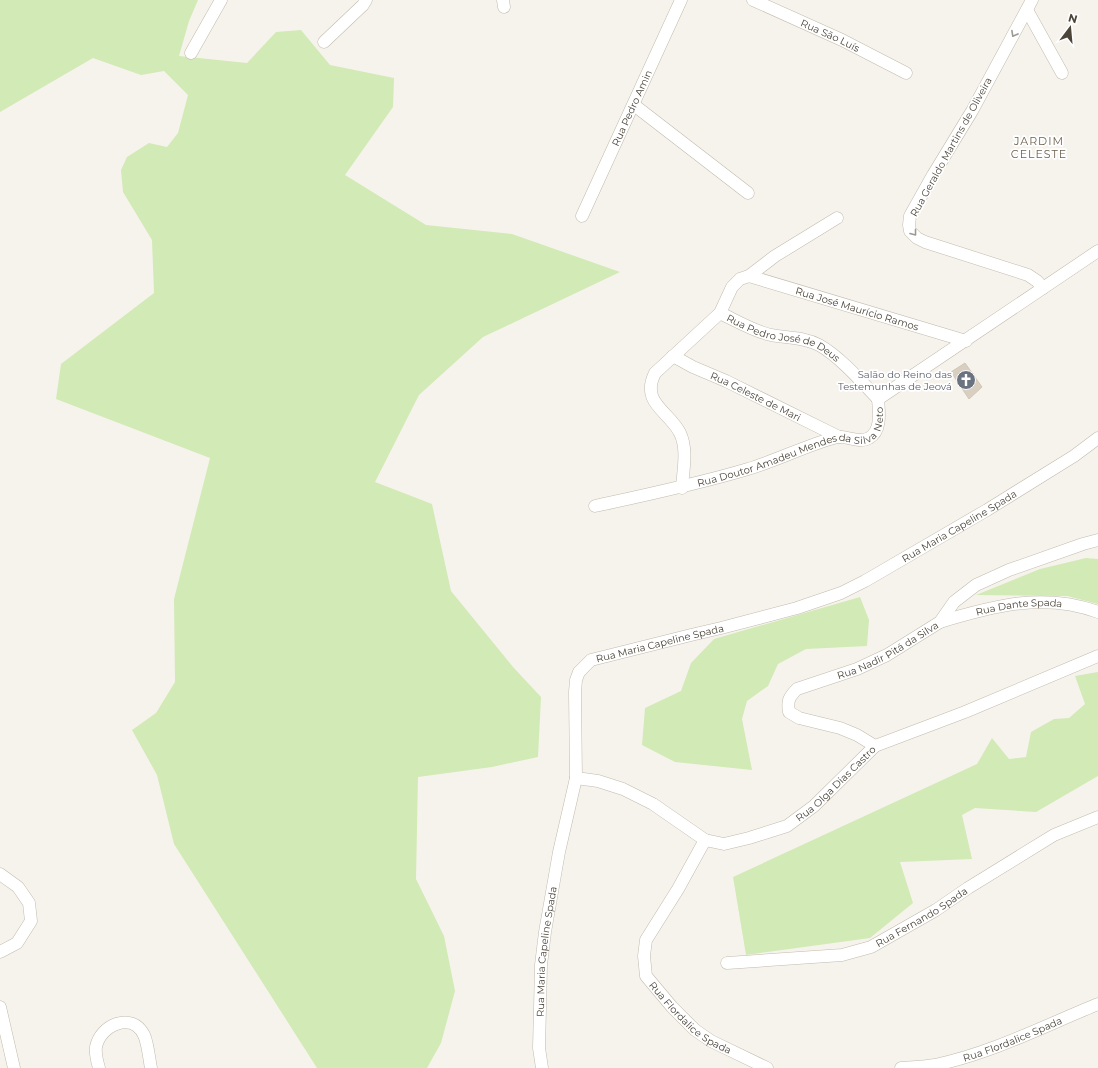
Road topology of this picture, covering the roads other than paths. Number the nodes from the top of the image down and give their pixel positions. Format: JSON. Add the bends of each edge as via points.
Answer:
{"nodes":[{"id":1,"x":221,"y":0,"type":"edge"},
{"id":2,"x":366,"y":0,"type":"edge"},
{"id":3,"x":681,"y":0,"type":"edge"},
{"id":4,"x":753,"y":0,"type":"edge"},
{"id":5,"x":1030,"y":5,"type":"edge"},
{"id":6,"x":324,"y":42,"type":"dead end"},
{"id":7,"x":191,"y":53,"type":"dead end"},
{"id":8,"x":906,"y":73,"type":"dead end"},
{"id":9,"x":1062,"y":73,"type":"dead end"},
{"id":10,"x":634,"y":105,"type":"junction"},
{"id":11,"x":748,"y":193,"type":"dead end"},
{"id":12,"x":582,"y":216,"type":"dead end"},
{"id":13,"x":837,"y":218,"type":"dead end"},
{"id":14,"x":1098,"y":251,"type":"edge"},
{"id":15,"x":749,"y":276,"type":"junction"},
{"id":16,"x":1042,"y":288,"type":"junction"},
{"id":17,"x":720,"y":313,"type":"junction"},
{"id":18,"x":966,"y":341,"type":"junction"},
{"id":19,"x":673,"y":356,"type":"junction"},
{"id":20,"x":878,"y":399,"type":"junction"},
{"id":21,"x":839,"y":437,"type":"junction"},
{"id":22,"x":1098,"y":438,"type":"edge"},
{"id":23,"x":682,"y":488,"type":"junction"},
{"id":24,"x":595,"y":506,"type":"dead end"},
{"id":25,"x":1098,"y":540,"type":"edge"},
{"id":26,"x":1098,"y":612,"type":"edge"},
{"id":27,"x":940,"y":622,"type":"junction"},
{"id":28,"x":1098,"y":656,"type":"edge"},
{"id":29,"x":875,"y":746,"type":"junction"},
{"id":30,"x":576,"y":778,"type":"junction"},
{"id":31,"x":1098,"y":817,"type":"edge"},
{"id":32,"x":705,"y":840,"type":"junction"},
{"id":33,"x":0,"y":874,"type":"edge"},
{"id":34,"x":0,"y":952,"type":"edge"},
{"id":35,"x":728,"y":963,"type":"dead end"},
{"id":36,"x":1098,"y":1004,"type":"edge"},
{"id":37,"x":0,"y":1007,"type":"edge"},
{"id":38,"x":14,"y":1068,"type":"edge"},
{"id":39,"x":99,"y":1068,"type":"edge"},
{"id":40,"x":151,"y":1068,"type":"edge"},
{"id":41,"x":542,"y":1068,"type":"edge"},
{"id":42,"x":767,"y":1068,"type":"edge"},
{"id":43,"x":901,"y":1068,"type":"edge"}],
"edges":[{"from":1,"to":7,"type":"street"},
{"from":2,"to":6,"type":"street"},
{"from":3,"to":10,"type":"street","name":"Rua Pedro Amin"},
{"from":4,"to":8,"type":"street","name":"Rua São Luís","via":[[842,40]]},
{"from":5,"to":9,"type":"street"},
{"from":5,"to":16,"type":"street","name":"Rua Geraldo Martins de Oliveira","one_way":true,"via":[[910,216],[909,225],[910,231],[925,242],[1028,275]]},
{"from":10,"to":11,"type":"street"},
{"from":10,"to":12,"type":"street","name":"Rua Pedro Amin"},
{"from":13,"to":15,"type":"street","via":[[774,256]]},
{"from":14,"to":16,"type":"street","name":"Rua Doutor Amadeu Mendes da Silva Neto"},
{"from":15,"to":17,"type":"street","via":[[740,279],[732,287]]},
{"from":15,"to":18,"type":"street","name":"Rua José Maurício Ramos"},
{"from":16,"to":18,"type":"street","name":"Rua Doutor Amadeu Mendes da Silva Neto"},
{"from":17,"to":19,"type":"street"},
{"from":17,"to":20,"type":"street","name":"Rua Pedro José de Deus","via":[[754,330],[818,345]]},
{"from":18,"to":20,"type":"street","name":"Rua Doutor Amadeu Mendes da Silva Neto"},
{"from":19,"to":21,"type":"street","name":"Rua Celeste de Mari"},
{"from":19,"to":23,"type":"street","via":[[655,373],[650,383],[651,395],[656,405],[680,433],[684,447]]},
{"from":20,"to":21,"type":"street","name":"Rua Doutor Amadeu Mendes da Silva Neto","via":[[879,423],[876,432],[870,438],[861,440]]},
{"from":21,"to":23,"type":"street","name":"Rua Doutor Amadeu Mendes da Silva Neto"},
{"from":22,"to":30,"type":"street","name":"Rua Maria Capeline Spada","via":[[1074,456],[986,510],[841,593],[797,608],[590,660],[579,672],[575,692]]},
{"from":23,"to":24,"type":"street","name":"Rua Doutor Amadeu Mendes da Silva Neto"},
{"from":25,"to":27,"type":"street","name":"Rua Nadir Pitá da Silva","via":[[1009,570],[976,585],[954,602]]},
{"from":26,"to":27,"type":"street","name":"Rua Dante Spada","via":[[1069,604],[1017,603],[976,611]]},
{"from":27,"to":29,"type":"street","name":"Rua Nadir Pitá da Silva","via":[[887,655],[857,669],[797,689],[790,696],[787,703],[789,712],[799,718],[840,728]]},
{"from":28,"to":29,"type":"street","name":"Rua Olga Dias Castro","via":[[965,712]]},
{"from":29,"to":32,"type":"street","name":"Rua Olga Dias Castro","via":[[814,806],[787,826],[724,844]]},
{"from":30,"to":32,"type":"street","name":"Rua Olga Dias Castro","via":[[623,789],[653,804]]},
{"from":30,"to":41,"type":"street","name":"Rua Maria Capeline Spada","via":[[559,852],[541,965],[539,1048]]},
{"from":31,"to":35,"type":"street","name":"Rua Fernando Spada","via":[[1054,835],[871,948],[842,955]]},
{"from":32,"to":42,"type":"street","name":"Rua Flordalice Spada","via":[[646,940],[646,976],[695,1030]]},
{"from":33,"to":34,"type":"street","via":[[18,887],[29,903],[31,921],[17,943]]},
{"from":36,"to":43,"type":"street","name":"Rua Flordalice Spada","via":[[1025,1036],[989,1048],[934,1065]]},
{"from":37,"to":38,"type":"street"},
{"from":39,"to":40,"type":"street","via":[[96,1045],[102,1033],[121,1022],[138,1027],[144,1034]]}]}
